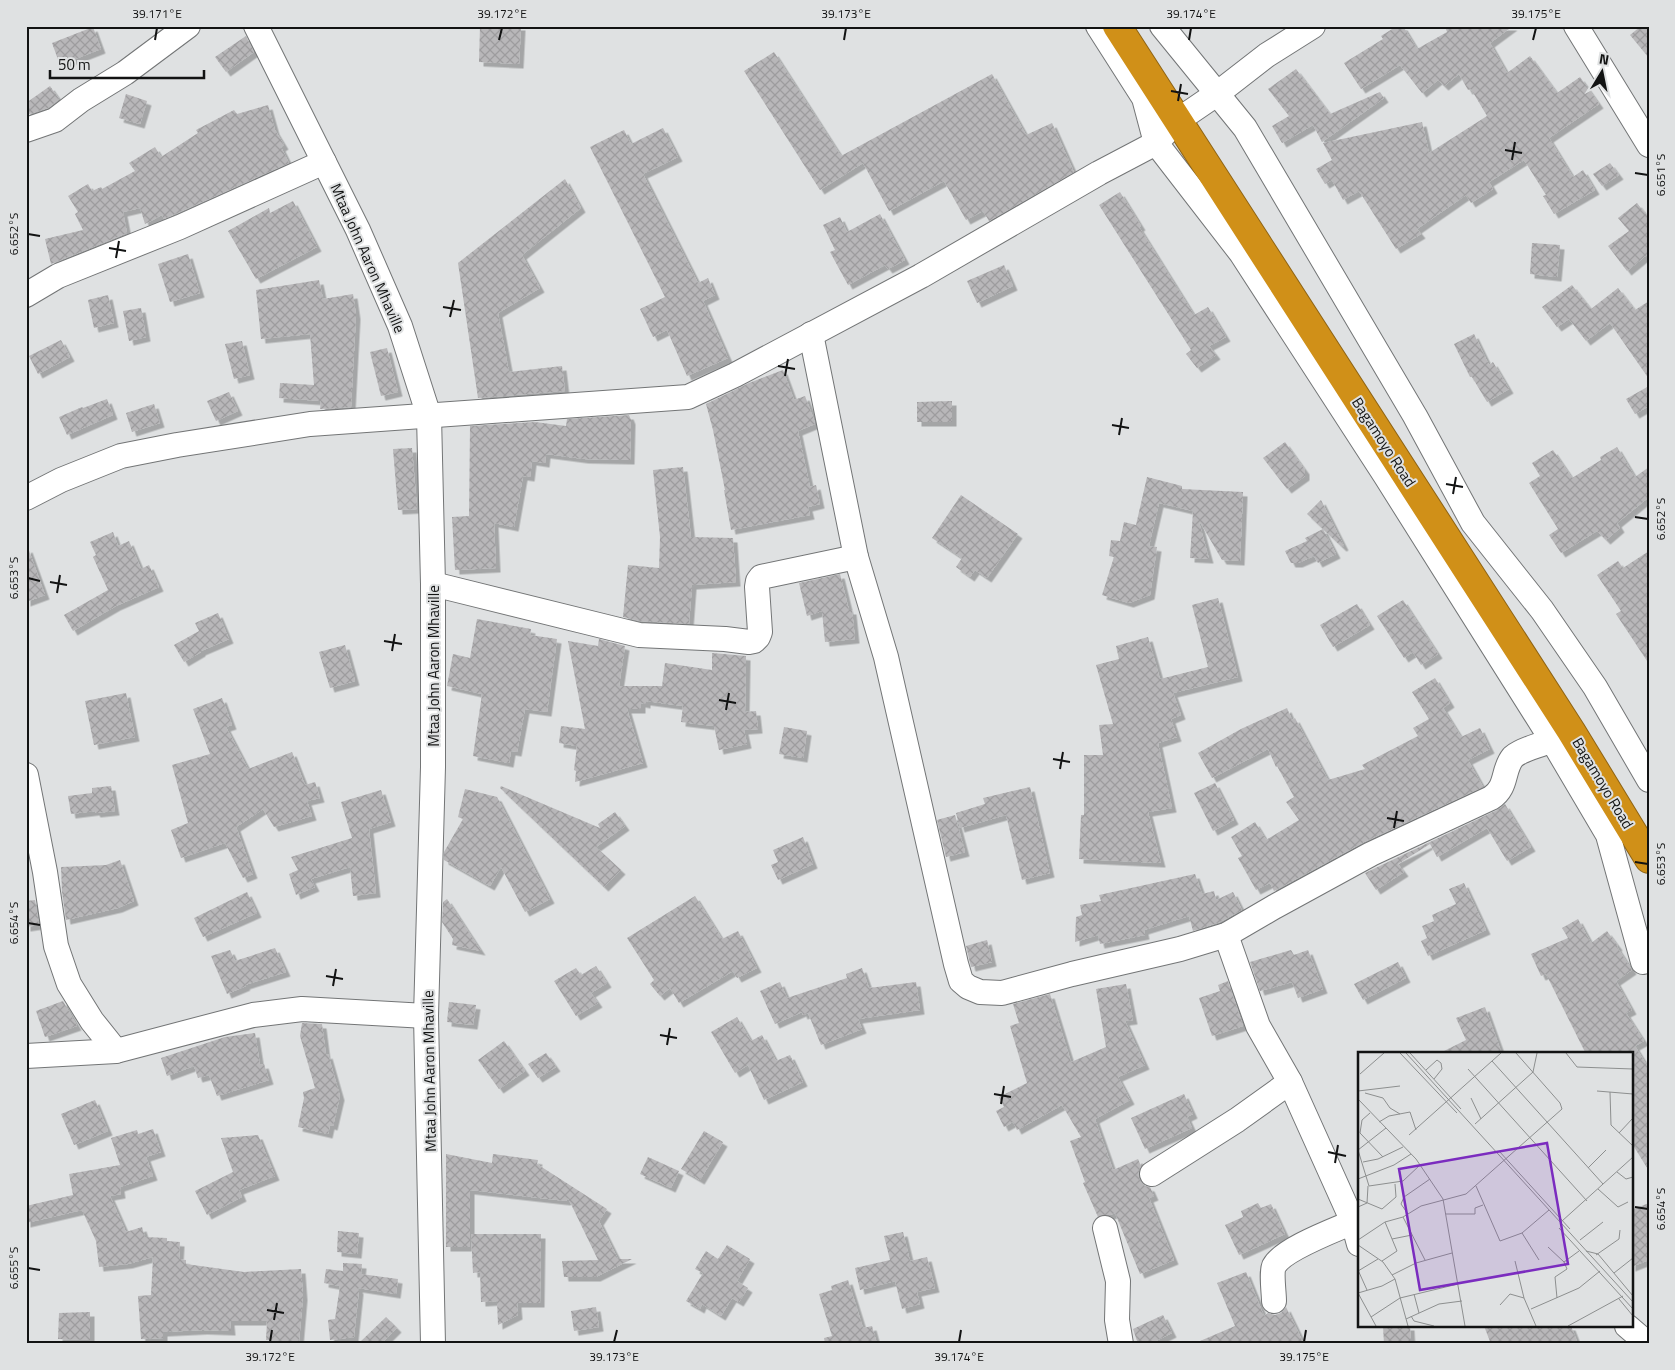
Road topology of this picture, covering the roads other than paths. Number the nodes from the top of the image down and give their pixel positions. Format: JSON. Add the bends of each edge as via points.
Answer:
{"nodes":[{"id":1,"x":188,"y":26,"type":"edge"},
{"id":2,"x":256,"y":26,"type":"edge"},
{"id":3,"x":1098,"y":26,"type":"edge"},
{"id":4,"x":1117,"y":26,"type":"edge"},
{"id":5,"x":1162,"y":26,"type":"edge"},
{"id":6,"x":1313,"y":26,"type":"edge"},
{"id":7,"x":1576,"y":26,"type":"edge"},
{"id":8,"x":1218,"y":94,"type":"junction"},
{"id":9,"x":1177,"y":122,"type":"junction"},
{"id":10,"x":26,"y":130,"type":"edge"},
{"id":11,"x":1156,"y":142,"type":"junction"},
{"id":12,"x":1649,"y":145,"type":"edge"},
{"id":13,"x":324,"y":162,"type":"junction"},
{"id":14,"x":26,"y":294,"type":"edge"},
{"id":15,"x":811,"y":334,"type":"junction"},
{"id":16,"x":429,"y":416,"type":"junction"},
{"id":17,"x":26,"y":498,"type":"edge"},
{"id":18,"x":856,"y":557,"type":"junction"},
{"id":19,"x":433,"y":584,"type":"junction"},
{"id":20,"x":1561,"y":736,"type":"junction"},
{"id":21,"x":26,"y":775,"type":"edge"},
{"id":22,"x":1649,"y":780,"type":"edge"},
{"id":23,"x":1649,"y":859,"type":"edge"},
{"id":24,"x":1226,"y":935,"type":"junction"},
{"id":25,"x":1647,"y":963,"type":"edge"},
{"id":26,"x":426,"y":1016,"type":"junction"},
{"id":27,"x":116,"y":1051,"type":"junction"},
{"id":28,"x":26,"y":1056,"type":"edge"},
{"id":29,"x":1290,"y":1082,"type":"junction"},
{"id":30,"x":1152,"y":1174,"type":"dead end"},
{"id":31,"x":1105,"y":1228,"type":"dead end"},
{"id":32,"x":1356,"y":1233,"type":"edge"},
{"id":33,"x":1274,"y":1301,"type":"dead end"},
{"id":34,"x":433,"y":1344,"type":"edge"},
{"id":35,"x":1121,"y":1344,"type":"edge"}],
"edges":[{"from":1,"to":10,"type":"street","via":[[55,120]]},
{"from":2,"to":13,"type":"street","name":"Mtaa John Aaron Mhaville"},
{"from":3,"to":11,"type":"street","via":[[1144,98]]},
{"from":4,"to":9,"type":"highway","name":"Bagamoyo Road"},
{"from":5,"to":8,"type":"street"},
{"from":6,"to":8,"type":"street","via":[[1267,55]]},
{"from":7,"to":12,"type":"street"},
{"from":8,"to":9,"type":"street"},
{"from":8,"to":22,"type":"street","via":[[1250,136],[1415,416],[1473,523],[1542,610],[1595,687]]},
{"from":9,"to":11,"type":"street"},
{"from":9,"to":20,"type":"highway","name":"Bagamoyo Road"},
{"from":11,"to":15,"type":"street","via":[[921,276]]},
{"from":11,"to":20,"type":"street","via":[[1241,253],[1379,467]]},
{"from":13,"to":14,"type":"street","via":[[180,227],[58,276]]},
{"from":13,"to":16,"type":"street","name":"Mtaa John Aaron Mhaville","via":[[400,326]]},
{"from":15,"to":16,"type":"street","via":[[688,397]]},
{"from":15,"to":18,"type":"street"},
{"from":16,"to":17,"type":"street","via":[[310,424],[121,456]]},
{"from":16,"to":19,"type":"street","name":"Mtaa John Aaron Mhaville"},
{"from":18,"to":19,"type":"street","via":[[762,576],[757,587],[760,632],[754,641],[749,642],[640,635]]},
{"from":18,"to":24,"type":"street","via":[[886,658],[961,980],[980,992],[1002,992]]},
{"from":19,"to":26,"type":"street","name":"Mtaa John Aaron Mhaville"},
{"from":20,"to":23,"type":"highway","name":"Bagamoyo Road"},
{"from":20,"to":24,"type":"street","via":[[1513,758],[1498,794],[1372,854]]},
{"from":20,"to":25,"type":"street","via":[[1608,835]]},
{"from":21,"to":27,"type":"street","via":[[56,946],[69,984]]},
{"from":24,"to":29,"type":"street","via":[[1258,1026]]},
{"from":26,"to":27,"type":"street","via":[[302,1010],[253,1015]]},
{"from":26,"to":34,"type":"street","name":"Mtaa John Aaron Mhaville"},
{"from":27,"to":28,"type":"street"},
{"from":29,"to":30,"type":"street"},
{"from":29,"to":32,"type":"street"},
{"from":31,"to":35,"type":"street","via":[[1118,1280],[1117,1320]]},
{"from":32,"to":33,"type":"street","via":[[1298,1246],[1282,1256],[1274,1267]]}]}
